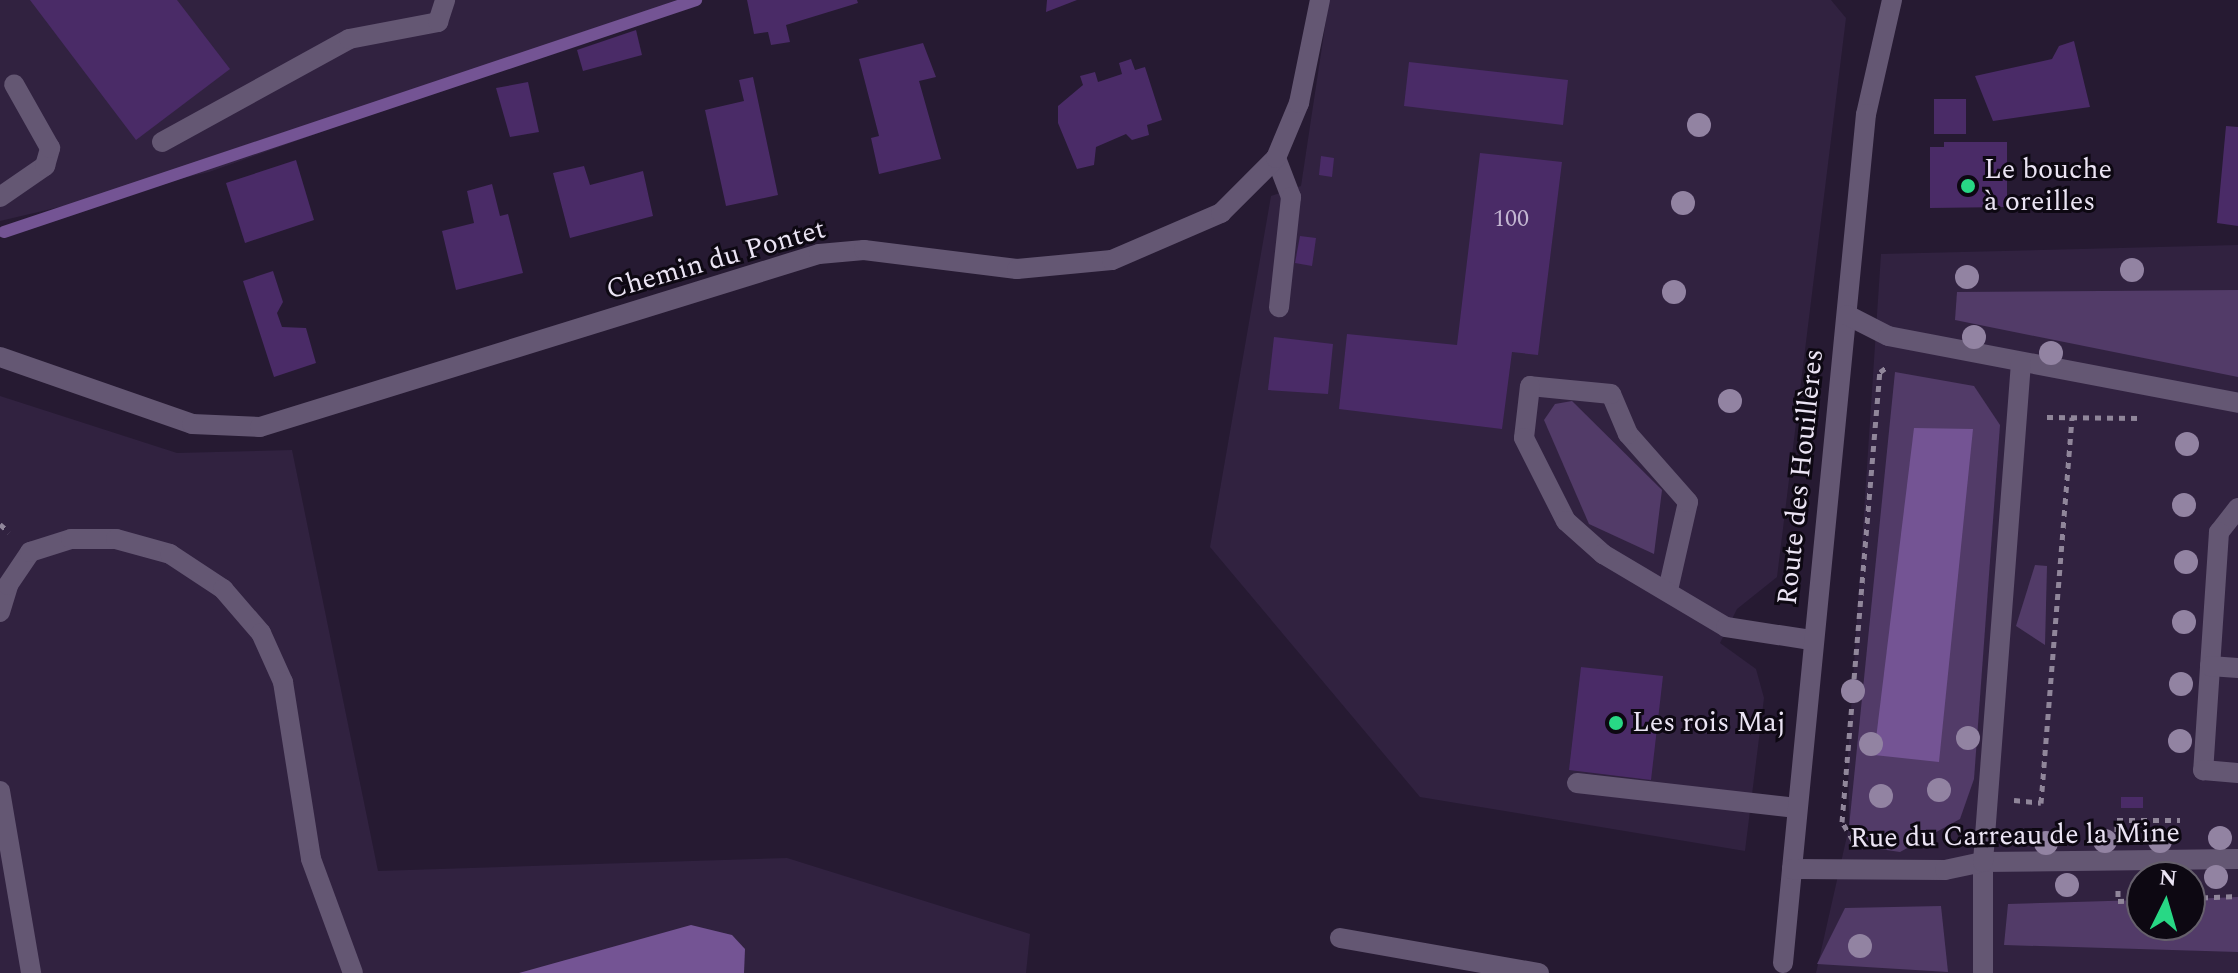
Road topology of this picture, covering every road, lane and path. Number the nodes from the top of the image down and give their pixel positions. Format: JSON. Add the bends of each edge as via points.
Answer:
{"nodes":[{"id":1,"x":445,"y":0,"type":"edge"},
{"id":2,"x":1320,"y":0,"type":"edge"},
{"id":3,"x":1892,"y":0,"type":"edge"},
{"id":4,"x":14,"y":84,"type":"dead end"},
{"id":5,"x":162,"y":142,"type":"dead end"},
{"id":6,"x":1276,"y":158,"type":"junction"},
{"id":7,"x":0,"y":197,"type":"edge"},
{"id":8,"x":1279,"y":307,"type":"dead end"},
{"id":9,"x":1847,"y":315,"type":"junction"},
{"id":10,"x":0,"y":357,"type":"edge"},
{"id":11,"x":1895,"y":362,"type":"dead end"},
{"id":12,"x":2021,"y":362,"type":"junction"},
{"id":13,"x":2238,"y":403,"type":"edge"},
{"id":14,"x":2238,"y":508,"type":"edge"},
{"id":15,"x":1668,"y":590,"type":"junction"},
{"id":16,"x":0,"y":612,"type":"edge"},
{"id":17,"x":1811,"y":640,"type":"junction"},
{"id":18,"x":2210,"y":666,"type":"junction"},
{"id":19,"x":2238,"y":668,"type":"edge"},
{"id":20,"x":2238,"y":773,"type":"edge"},
{"id":21,"x":1577,"y":783,"type":"dead end"},
{"id":22,"x":0,"y":791,"type":"edge"},
{"id":23,"x":1797,"y":808,"type":"junction"},
{"id":24,"x":2238,"y":859,"type":"edge"},
{"id":25,"x":1983,"y":862,"type":"junction"},
{"id":26,"x":1792,"y":869,"type":"junction"},
{"id":27,"x":1885,"y":871,"type":"junction"},
{"id":28,"x":2238,"y":896,"type":"edge"},
{"id":29,"x":2206,"y":897,"type":"edge"},
{"id":30,"x":1340,"y":938,"type":"dead end"},
{"id":31,"x":1783,"y":963,"type":"dead end"},
{"id":32,"x":31,"y":973,"type":"edge"},
{"id":33,"x":353,"y":973,"type":"edge"},
{"id":34,"x":1539,"y":973,"type":"edge"},
{"id":35,"x":1983,"y":973,"type":"edge"}],
"edges":[{"from":1,"to":5,"type":"street","via":[[438,22],[349,39]]},
{"from":2,"to":6,"type":"street","name":"Chemin du Pontet","via":[[1299,103]]},
{"from":3,"to":9,"type":"street","name":"Route des Houillères","via":[[1866,114]]},
{"from":4,"to":7,"type":"street","via":[[50,148],[45,166]]},
{"from":6,"to":8,"type":"street","via":[[1291,197]]},
{"from":6,"to":10,"type":"street","name":"Chemin du Pontet","via":[[1221,213],[1112,260],[1017,269],[864,250],[819,254],[260,427],[192,424]]},
{"from":9,"to":12,"type":"street","via":[[1888,336]]},
{"from":9,"to":17,"type":"street","name":"Route des Houillères"},
{"from":11,"to":27,"type":"path","via":[[1880,372],[1842,822],[1850,838],[1888,852]]},
{"from":12,"to":13,"type":"street"},
{"from":12,"to":25,"type":"street"},
{"from":14,"to":18,"type":"street","via":[[2219,532]]},
{"from":15,"to":15,"type":"street","via":[[1603,554],[1566,521],[1524,438],[1530,386],[1611,394],[1628,434],[1688,502]]},
{"from":15,"to":17,"type":"street","via":[[1726,627]]},
{"from":16,"to":33,"type":"street","via":[[8,585],[30,552],[71,539],[116,539],[170,554],[223,589],[261,633],[283,682],[311,859]]},
{"from":17,"to":23,"type":"street","name":"Route des Houillères"},
{"from":18,"to":19,"type":"street"},
{"from":18,"to":20,"type":"street","via":[[2203,770]]},
{"from":21,"to":23,"type":"street"},
{"from":22,"to":32,"type":"street"},
{"from":23,"to":26,"type":"street","name":"Route des Houillères"},
{"from":24,"to":25,"type":"street","name":"Rue du Carreau de la Mine"},
{"from":25,"to":27,"type":"street","name":"Rue du Carreau de la Mine"},
{"from":25,"to":35,"type":"street"},
{"from":26,"to":27,"type":"street","name":"Rue du Carreau de la Mine"},
{"from":26,"to":31,"type":"street","name":"Route des Houillères"},
{"from":28,"to":29,"type":"path"},
{"from":30,"to":34,"type":"street"}]}
